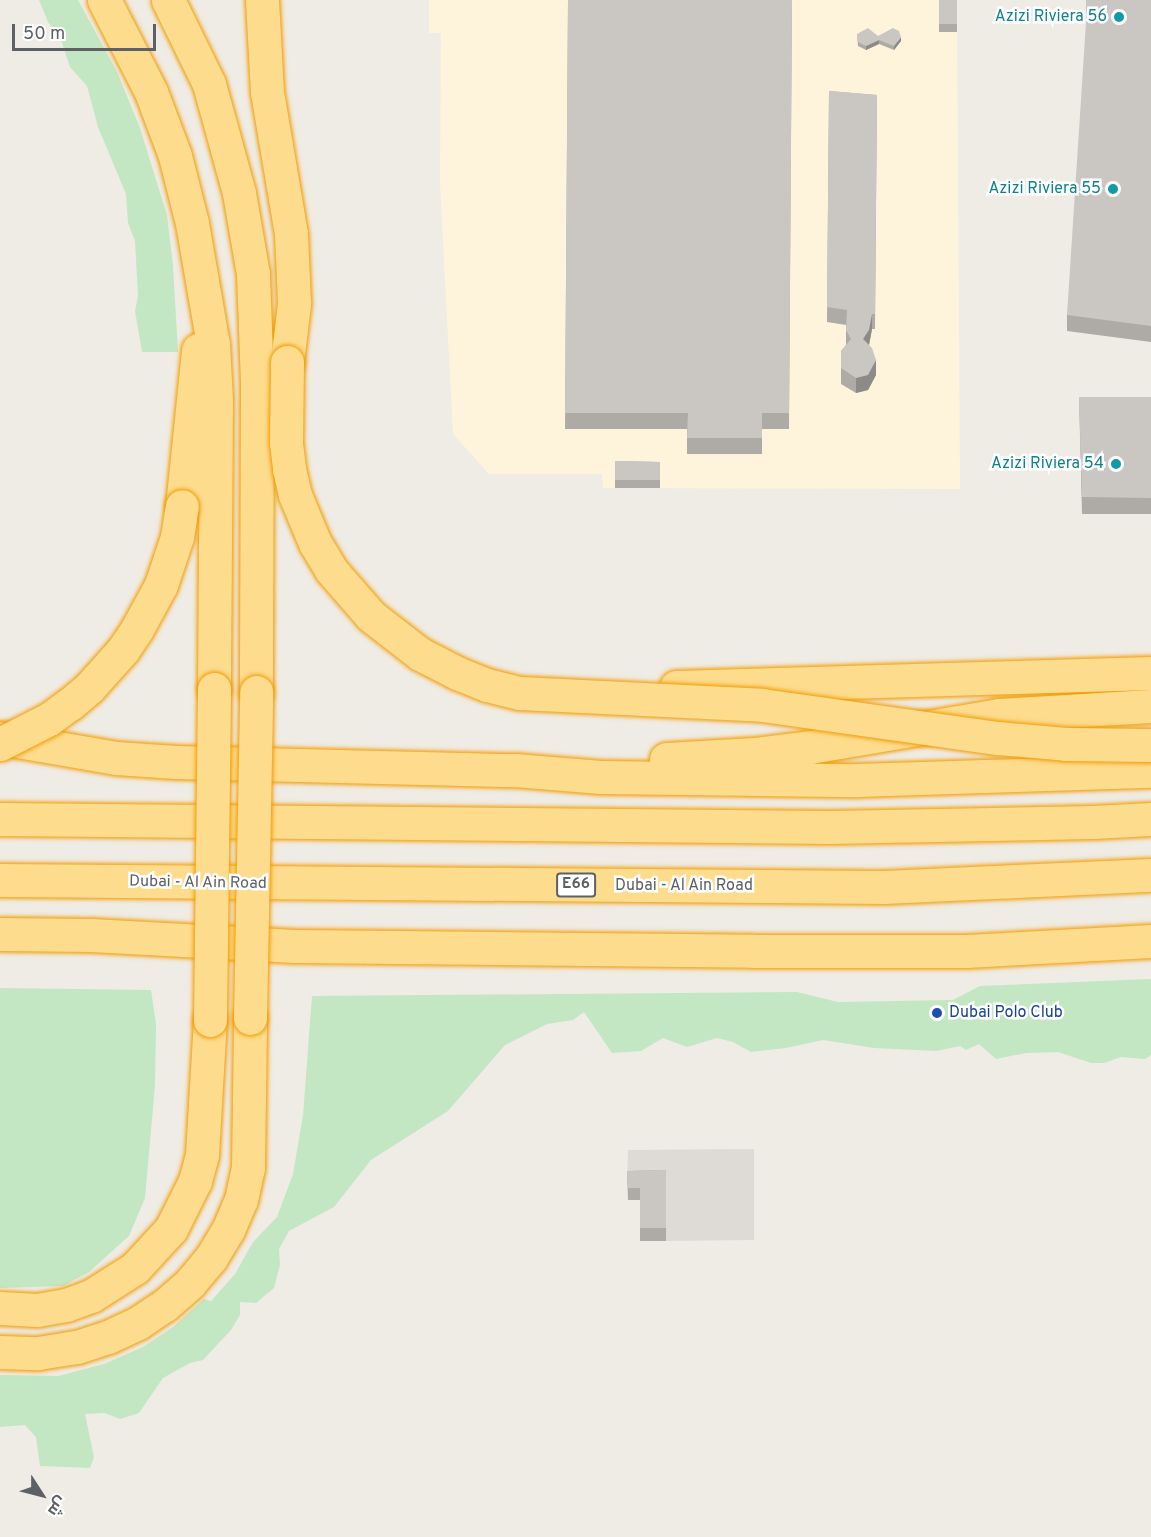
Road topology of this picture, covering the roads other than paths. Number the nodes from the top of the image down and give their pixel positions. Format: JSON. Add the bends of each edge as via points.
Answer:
{"nodes":[{"id":1,"x":104,"y":0,"type":"edge"},
{"id":2,"x":168,"y":0,"type":"edge"},
{"id":3,"x":262,"y":0,"type":"edge"},
{"id":4,"x":209,"y":84,"type":"junction"},
{"id":5,"x":206,"y":301,"type":"junction"},
{"id":6,"x":287,"y":362,"type":"junction"},
{"id":7,"x":1151,"y":673,"type":"edge"},
{"id":8,"x":579,"y":696,"type":"junction"},
{"id":9,"x":1151,"y":706,"type":"edge"},
{"id":10,"x":0,"y":738,"type":"edge"},
{"id":11,"x":0,"y":744,"type":"edge"},
{"id":12,"x":1151,"y":745,"type":"edge"},
{"id":13,"x":515,"y":771,"type":"junction"},
{"id":14,"x":1151,"y":771,"type":"edge"},
{"id":15,"x":0,"y":819,"type":"edge"},
{"id":16,"x":1151,"y":819,"type":"edge"},
{"id":17,"x":1151,"y":875,"type":"edge"},
{"id":18,"x":0,"y":880,"type":"edge"},
{"id":19,"x":0,"y":934,"type":"edge"},
{"id":20,"x":91,"y":935,"type":"junction"},
{"id":21,"x":1151,"y":941,"type":"edge"},
{"id":22,"x":0,"y":955,"type":"edge"},
{"id":23,"x":0,"y":1308,"type":"edge"},
{"id":24,"x":0,"y":1352,"type":"edge"}],
"edges":[{"from":1,"to":5,"type":"highway","via":[[151,92],[176,156]]},
{"from":2,"to":4,"type":"highway"},
{"from":3,"to":6,"type":"highway","via":[[267,92],[291,234],[294,304]]},
{"from":4,"to":6,"type":"highway","via":[[244,150],[253,180],[270,249]]},
{"from":4,"to":24,"type":"highway","bridge":true,"via":[[239,193],[253,274],[257,382],[248,1168],[241,1200],[228,1230],[211,1258],[165,1305],[138,1323],[77,1347],[39,1353]]},
{"from":5,"to":11,"type":"highway","bridge":true,"via":[[182,506],[177,537],[161,585],[123,650],[89,688],[41,723]]},
{"from":5,"to":23,"type":"highway","bridge":true,"via":[[215,371],[214,689],[210,1020],[202,1154],[192,1190],[171,1229],[135,1268],[91,1296],[66,1305],[37,1310]]},
{"from":6,"to":8,"type":"highway","bridge":true,"via":[[286,443],[295,495],[315,543],[350,594],[395,636],[457,673],[520,693]]},
{"from":7,"to":8,"type":"highway","bridge":true,"via":[[628,689]]},
{"from":8,"to":12,"type":"highway","bridge":true,"via":[[762,705],[998,738]]},
{"from":9,"to":13,"type":"highway","via":[[999,715],[754,754],[577,762]]},
{"from":10,"to":13,"type":"highway","via":[[116,758],[176,762]]},
{"from":13,"to":14,"type":"highway","via":[[647,779],[845,780]]},
{"from":15,"to":16,"type":"highway","via":[[830,826]]},
{"from":17,"to":18,"type":"highway","name":"Dubai - Al Ain Road","number":"E66","via":[[884,887]]},
{"from":19,"to":20,"type":"highway"},
{"from":20,"to":21,"type":"highway","via":[[294,946],[754,951],[966,951]]},
{"from":20,"to":22,"type":"highway","via":[[52,949]]}]}
